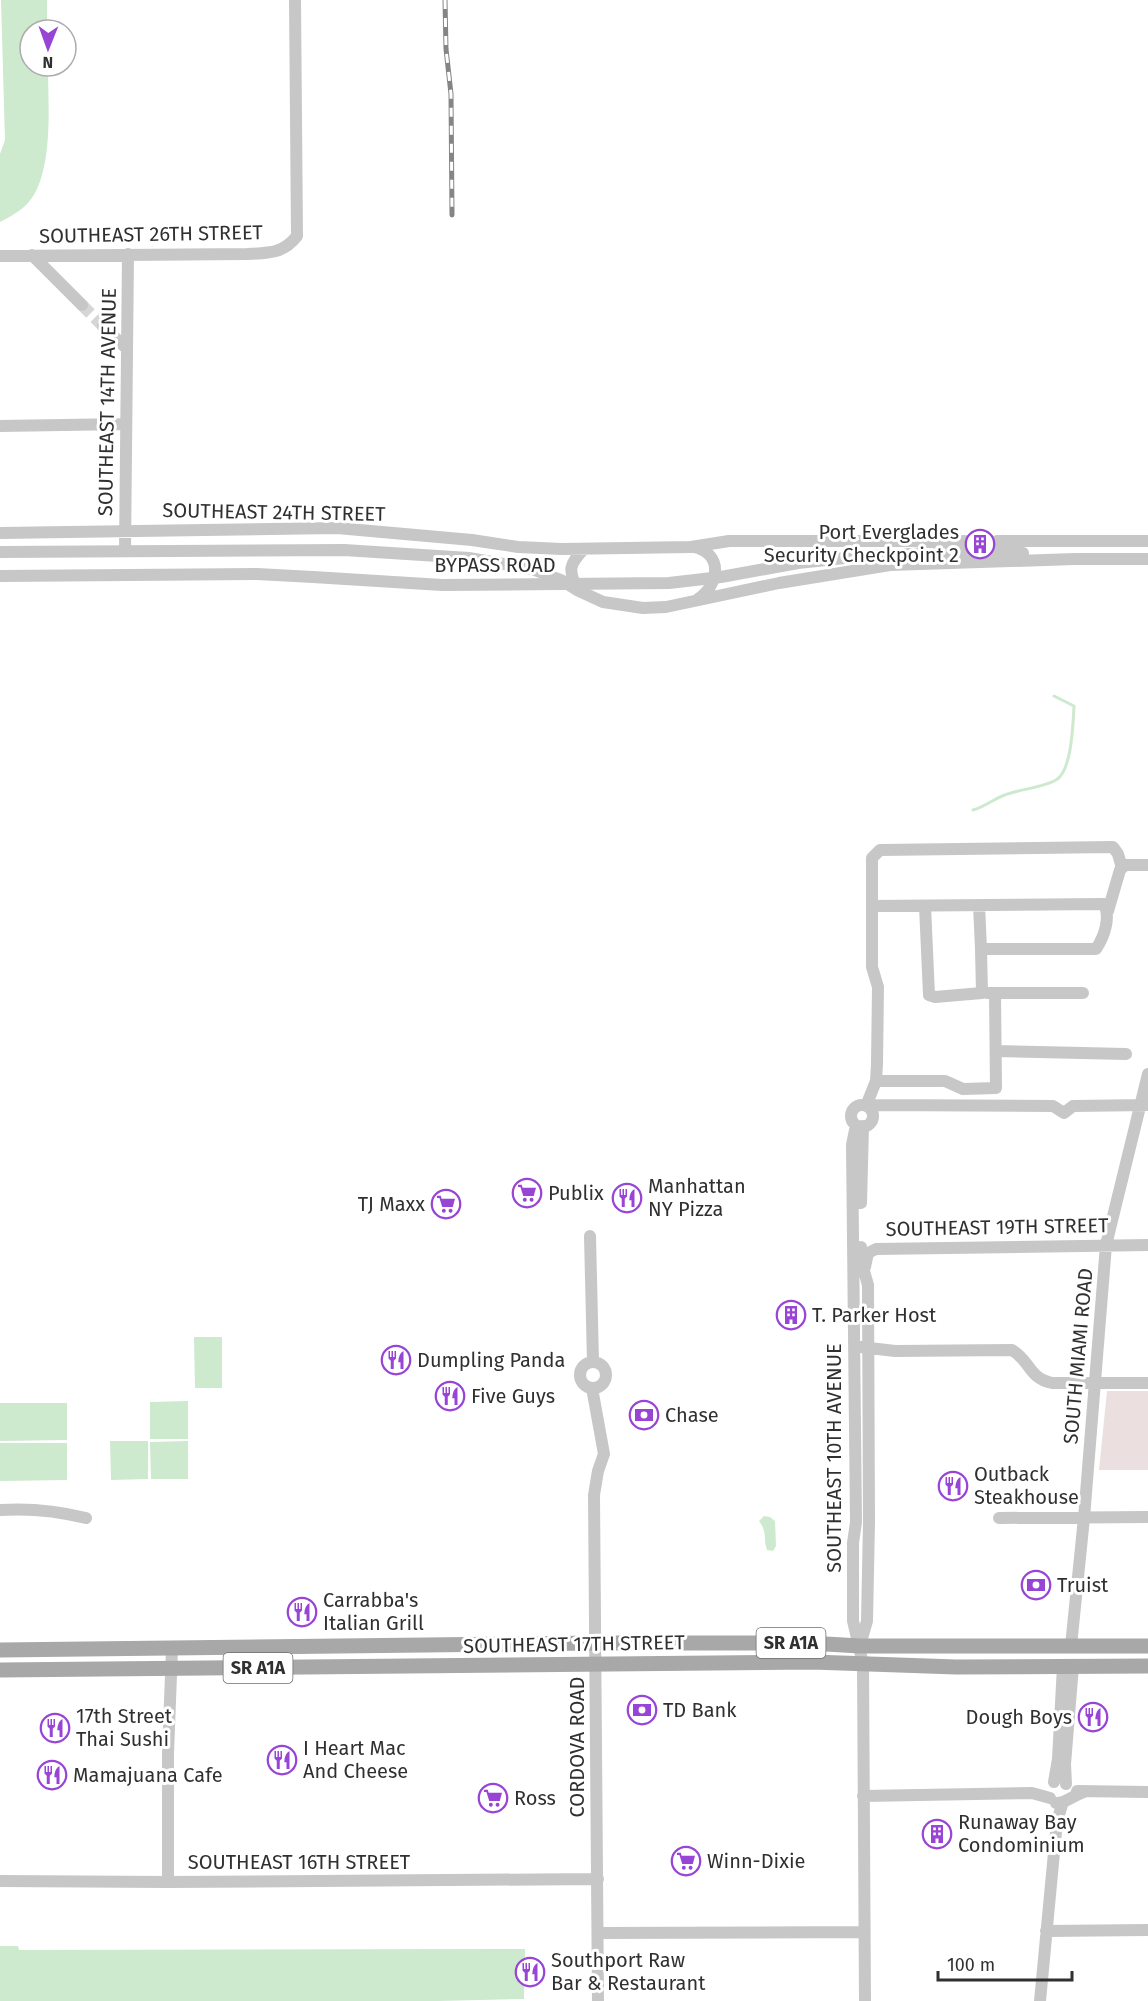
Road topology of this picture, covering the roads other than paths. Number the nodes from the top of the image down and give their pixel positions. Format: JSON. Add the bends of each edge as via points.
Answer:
{"nodes":[{"id":1,"x":295,"y":0,"type":"edge"},
{"id":2,"x":128,"y":254,"type":"junction"},
{"id":3,"x":32,"y":255,"type":"junction"},
{"id":4,"x":0,"y":256,"type":"edge"},
{"id":5,"x":82,"y":305,"type":"tunnel mouth"},
{"id":6,"x":103,"y":326,"type":"tunnel mouth"},
{"id":7,"x":127,"y":349,"type":"junction"},
{"id":8,"x":126,"y":424,"type":"junction"},
{"id":9,"x":0,"y":426,"type":"edge"},
{"id":10,"x":213,"y":530,"type":"junction"},
{"id":11,"x":125,"y":531,"type":"junction"},
{"id":12,"x":25,"y":532,"type":"junction"},
{"id":13,"x":382,"y":532,"type":"junction"},
{"id":14,"x":0,"y":533,"type":"edge"},
{"id":15,"x":433,"y":536,"type":"junction"},
{"id":16,"x":963,"y":541,"type":"tunnel mouth"},
{"id":17,"x":997,"y":541,"type":"tunnel mouth"},
{"id":18,"x":1148,"y":541,"type":"edge"},
{"id":19,"x":1110,"y":542,"type":"junction"},
{"id":20,"x":691,"y":547,"type":"junction"},
{"id":21,"x":584,"y":549,"type":"junction"},
{"id":22,"x":213,"y":550,"type":"junction"},
{"id":23,"x":354,"y":550,"type":"junction"},
{"id":24,"x":125,"y":551,"type":"junction"},
{"id":25,"x":0,"y":552,"type":"edge"},
{"id":26,"x":25,"y":552,"type":"junction"},
{"id":27,"x":989,"y":552,"type":"junction"},
{"id":28,"x":408,"y":553,"type":"junction"},
{"id":29,"x":1075,"y":559,"type":"junction"},
{"id":30,"x":1148,"y":559,"type":"edge"},
{"id":31,"x":0,"y":576,"type":"edge"},
{"id":32,"x":577,"y":590,"type":"junction"},
{"id":33,"x":694,"y":601,"type":"junction"},
{"id":34,"x":1148,"y":865,"type":"edge"},
{"id":35,"x":1122,"y":867,"type":"junction"},
{"id":36,"x":979,"y":905,"type":"junction"},
{"id":37,"x":872,"y":906,"type":"junction"},
{"id":38,"x":926,"y":906,"type":"junction"},
{"id":39,"x":1108,"y":911,"type":"junction"},
{"id":40,"x":981,"y":950,"type":"junction"},
{"id":41,"x":988,"y":993,"type":"junction"},
{"id":42,"x":1083,"y":993,"type":"dead end"},
{"id":43,"x":996,"y":1051,"type":"junction"},
{"id":44,"x":1126,"y":1053,"type":"dead end"},
{"id":45,"x":1148,"y":1074,"type":"edge"},
{"id":46,"x":876,"y":1081,"type":"junction"},
{"id":47,"x":1144,"y":1105,"type":"edge"},
{"id":48,"x":868,"y":1106,"type":"junction"},
{"id":49,"x":859,"y":1125,"type":"junction"},
{"id":50,"x":590,"y":1236,"type":"dead end"},
{"id":51,"x":1106,"y":1245,"type":"junction"},
{"id":52,"x":1148,"y":1245,"type":"edge"},
{"id":53,"x":864,"y":1273,"type":"junction"},
{"id":54,"x":855,"y":1346,"type":"junction"},
{"id":55,"x":868,"y":1348,"type":"junction"},
{"id":56,"x":593,"y":1362,"type":"junction"},
{"id":57,"x":1095,"y":1383,"type":"junction"},
{"id":58,"x":1148,"y":1383,"type":"edge"},
{"id":59,"x":592,"y":1388,"type":"junction"},
{"id":60,"x":855,"y":1413,"type":"junction"},
{"id":61,"x":868,"y":1413,"type":"junction"},
{"id":62,"x":0,"y":1509,"type":"edge"},
{"id":63,"x":1148,"y":1517,"type":"edge"},
{"id":64,"x":86,"y":1518,"type":"dead end"},
{"id":65,"x":999,"y":1518,"type":"dead end"},
{"id":66,"x":1084,"y":1518,"type":"junction"},
{"id":67,"x":596,"y":1643,"type":"junction"},
{"id":68,"x":446,"y":1645,"type":"junction"},
{"id":69,"x":419,"y":1646,"type":"junction"},
{"id":70,"x":860,"y":1646,"type":"junction"},
{"id":71,"x":1071,"y":1646,"type":"junction"},
{"id":72,"x":1148,"y":1646,"type":"edge"},
{"id":73,"x":172,"y":1649,"type":"junction"},
{"id":74,"x":0,"y":1650,"type":"edge"},
{"id":75,"x":862,"y":1664,"type":"junction"},
{"id":76,"x":596,"y":1665,"type":"junction"},
{"id":77,"x":385,"y":1666,"type":"junction"},
{"id":78,"x":414,"y":1666,"type":"junction"},
{"id":79,"x":1040,"y":1666,"type":"junction"},
{"id":80,"x":1068,"y":1666,"type":"junction"},
{"id":81,"x":1148,"y":1666,"type":"edge"},
{"id":82,"x":170,"y":1669,"type":"junction"},
{"id":83,"x":0,"y":1670,"type":"edge"},
{"id":84,"x":1148,"y":1792,"type":"edge"},
{"id":85,"x":1059,"y":1793,"type":"junction"},
{"id":86,"x":863,"y":1796,"type":"junction"},
{"id":87,"x":598,"y":1879,"type":"junction"},
{"id":88,"x":0,"y":1881,"type":"edge"},
{"id":89,"x":168,"y":1882,"type":"junction"},
{"id":90,"x":1148,"y":1930,"type":"edge"},
{"id":91,"x":1046,"y":1931,"type":"junction"},
{"id":92,"x":864,"y":1932,"type":"junction"},
{"id":93,"x":598,"y":1933,"type":"junction"},
{"id":94,"x":598,"y":2001,"type":"edge"},
{"id":95,"x":865,"y":2001,"type":"edge"},
{"id":96,"x":1040,"y":2001,"type":"edge"}],
"edges":[{"from":1,"to":2,"type":"street","name":"SOUTHEAST 26TH STREET","via":[[297,236],[289,247],[273,252]]},
{"from":2,"to":3,"type":"street","name":"SOUTHEAST 26TH STREET"},
{"from":2,"to":7,"type":"street","name":"SOUTHEAST 14TH AVENUE"},
{"from":3,"to":4,"type":"street","name":"SOUTHEAST 26TH STREET"},
{"from":3,"to":5,"type":"street"},
{"from":6,"to":7,"type":"street"},
{"from":7,"to":8,"type":"street","name":"SOUTHEAST 14TH AVENUE"},
{"from":8,"to":9,"type":"street"},
{"from":8,"to":11,"type":"street","name":"SOUTHEAST 14TH AVENUE"},
{"from":10,"to":11,"type":"street","name":"SOUTHEAST 24TH STREET"},
{"from":10,"to":13,"type":"street","name":"SOUTHEAST 24TH STREET","via":[[337,528]]},
{"from":10,"to":22,"type":"street"},
{"from":11,"to":12,"type":"street","name":"SOUTHEAST 24TH STREET"},
{"from":11,"to":24,"type":"street","name":"SOUTHEAST 14TH AVENUE"},
{"from":12,"to":14,"type":"street","name":"SOUTHEAST 24TH STREET"},
{"from":12,"to":26,"type":"street"},
{"from":13,"to":15,"type":"street","name":"SOUTHEAST 24TH STREET"},
{"from":13,"to":23,"type":"street","via":[[370,545]]},
{"from":15,"to":21,"type":"street","name":"SOUTHEAST 24TH STREET","via":[[518,547]]},
{"from":15,"to":28,"type":"street","via":[[423,541],[405,541],[403,550]]},
{"from":16,"to":20,"type":"street","name":"SOUTHEAST 24TH STREET","via":[[729,541]]},
{"from":17,"to":19,"type":"street"},
{"from":18,"to":19,"type":"street"},
{"from":19,"to":27,"type":"street","name":"BYPASS ROAD"},
{"from":20,"to":21,"type":"street","name":"SOUTHEAST 24TH STREET"},
{"from":20,"to":33,"type":"street","via":[[710,555],[715,568],[711,587]]},
{"from":21,"to":32,"type":"street","via":[[570,567]]},
{"from":22,"to":23,"type":"street","name":"SOUTHEAST 24TH STREET"},
{"from":22,"to":24,"type":"street","name":"SOUTHEAST 24TH STREET"},
{"from":23,"to":28,"type":"street","name":"SOUTHEAST 24TH STREET"},
{"from":24,"to":26,"type":"street","name":"SOUTHEAST 24TH STREET"},
{"from":25,"to":26,"type":"street","name":"SOUTHEAST 24TH STREET"},
{"from":27,"to":29,"type":"street","name":"BYPASS ROAD"},
{"from":27,"to":31,"type":"street","name":"BYPASS ROAD","bridge":true,"via":[[854,557],[677,582],[442,585],[257,574]]},
{"from":28,"to":32,"type":"street","name":"SOUTHEAST 24TH STREET","via":[[524,567],[550,575]]},
{"from":29,"to":30,"type":"street","name":"SOUTHEAST 24TH STREET"},
{"from":29,"to":33,"type":"street","name":"SOUTHEAST 24TH STREET","via":[[890,565]]},
{"from":32,"to":33,"type":"street","name":"SOUTHEAST 24TH STREET","via":[[624,606],[655,608]]},
{"from":34,"to":35,"type":"street"},
{"from":35,"to":37,"type":"street","name":"SOUTHEAST 10TH AVENUE","via":[[1113,847],[880,850],[872,858]]},
{"from":35,"to":39,"type":"street"},
{"from":36,"to":38,"type":"street"},
{"from":36,"to":39,"type":"street","via":[[1104,904]]},
{"from":36,"to":40,"type":"street"},
{"from":37,"to":38,"type":"street"},
{"from":37,"to":46,"type":"street","name":"SOUTHEAST 10TH AVENUE","via":[[872,967],[878,987]]},
{"from":38,"to":41,"type":"street","via":[[929,995]]},
{"from":39,"to":40,"type":"street","via":[[1096,949]]},
{"from":40,"to":41,"type":"street"},
{"from":41,"to":42,"type":"street"},
{"from":41,"to":43,"type":"street"},
{"from":43,"to":44,"type":"street"},
{"from":43,"to":46,"type":"street","via":[[996,1088],[963,1089],[945,1081]]},
{"from":45,"to":47,"type":"street","name":"SOUTH MIAMI ROAD"},
{"from":46,"to":48,"type":"street","name":"SOUTHEAST 10TH AVENUE"},
{"from":47,"to":48,"type":"street","via":[[1073,1106],[1064,1113],[1053,1106]]},
{"from":47,"to":51,"type":"street","name":"SOUTH MIAMI ROAD"},
{"from":48,"to":49,"type":"street","name":"SOUTHEAST 10TH AVENUE","via":[[857,1106],[852,1111],[851,1118]]},
{"from":49,"to":53,"type":"street","name":"SOUTHEAST 10TH AVENUE"},
{"from":49,"to":54,"type":"street","name":"SOUTHEAST 10TH AVENUE","via":[[852,1145]]},
{"from":50,"to":56,"type":"street"},
{"from":51,"to":52,"type":"street","name":"SOUTHEAST 19TH STREET"},
{"from":51,"to":53,"type":"street","name":"SOUTHEAST 19TH STREET","via":[[876,1249],[868,1252]]},
{"from":51,"to":57,"type":"street","name":"SOUTH MIAMI ROAD"},
{"from":53,"to":55,"type":"street","name":"SOUTHEAST 10TH AVENUE","via":[[868,1285]]},
{"from":54,"to":55,"type":"street"},
{"from":54,"to":60,"type":"street","name":"SOUTHEAST 10TH AVENUE"},
{"from":55,"to":57,"type":"street","via":[[1012,1350],[1022,1355],[1041,1381]]},
{"from":55,"to":61,"type":"street","name":"SOUTHEAST 10TH AVENUE"},
{"from":56,"to":59,"type":"street","via":[[584,1366],[580,1375],[583,1384]]},
{"from":56,"to":59,"type":"street","via":[[602,1366],[606,1375],[602,1384]]},
{"from":57,"to":58,"type":"street"},
{"from":57,"to":66,"type":"street","name":"SOUTH MIAMI ROAD"},
{"from":59,"to":67,"type":"street","name":"CORDOVA ROAD","via":[[604,1454],[594,1495]]},
{"from":60,"to":61,"type":"street"},
{"from":60,"to":70,"type":"street","name":"SOUTHEAST 10TH AVENUE","via":[[853,1621]]},
{"from":61,"to":70,"type":"street","name":"SOUTHEAST 10TH AVENUE","via":[[867,1621]]},
{"from":62,"to":64,"type":"street","via":[[42,1510]]},
{"from":63,"to":66,"type":"street"},
{"from":65,"to":66,"type":"street"},
{"from":66,"to":71,"type":"street","name":"SOUTH MIAMI ROAD"},
{"from":67,"to":68,"type":"main road","name":"SOUTHEAST 17TH STREET","number":"SR A1A"},
{"from":67,"to":70,"type":"main road","name":"SOUTHEAST 17TH STREET","number":"SR A1A"},
{"from":67,"to":76,"type":"street","name":"CORDOVA ROAD"},
{"from":68,"to":69,"type":"main road","name":"SOUTHEAST 17TH STREET","number":"SR A1A"},
{"from":68,"to":78,"type":"main road"},
{"from":69,"to":73,"type":"main road","name":"SOUTHEAST 17TH STREET","number":"SR A1A"},
{"from":69,"to":77,"type":"main road","via":[[411,1658]]},
{"from":70,"to":71,"type":"main road","name":"SOUTHEAST 17TH STREET","number":"SR A1A"},
{"from":70,"to":75,"type":"street","name":"SOUTHEAST 10TH AVENUE"},
{"from":71,"to":72,"type":"main road","name":"SOUTHEAST 17TH STREET","number":"SR A1A"},
{"from":71,"to":79,"type":"main road"},
{"from":73,"to":74,"type":"main road","name":"SOUTHEAST 17TH STREET","number":"SR A1A"},
{"from":73,"to":82,"type":"street"},
{"from":75,"to":76,"type":"main road","name":"SOUTHEAST 17TH STREET","number":"SR A1A"},
{"from":75,"to":79,"type":"main road","name":"SOUTHEAST 17TH STREET","number":"SR A1A"},
{"from":75,"to":86,"type":"street","name":"SOUTHEAST 10TH AVENUE"},
{"from":76,"to":78,"type":"main road","name":"SOUTHEAST 17TH STREET","number":"SR A1A"},
{"from":76,"to":87,"type":"street","name":"CORDOVA ROAD"},
{"from":77,"to":78,"type":"main road","name":"SOUTHEAST 17TH STREET","number":"SR A1A"},
{"from":77,"to":82,"type":"main road","name":"SOUTHEAST 17TH STREET","number":"SR A1A"},
{"from":79,"to":80,"type":"main road","name":"SOUTHEAST 17TH STREET","number":"SR A1A"},
{"from":80,"to":81,"type":"main road","name":"SOUTHEAST 17TH STREET","number":"SR A1A"},
{"from":80,"to":85,"type":"street","via":[[1058,1759]]},
{"from":82,"to":83,"type":"main road","name":"SOUTHEAST 17TH STREET","number":"SR A1A"},
{"from":82,"to":89,"type":"street"},
{"from":84,"to":85,"type":"street"},
{"from":85,"to":86,"type":"street"},
{"from":85,"to":91,"type":"street"},
{"from":86,"to":92,"type":"street","name":"SOUTHEAST 10TH AVENUE"},
{"from":87,"to":89,"type":"street","name":"SOUTHEAST 16TH STREET"},
{"from":87,"to":93,"type":"street","name":"CORDOVA ROAD"},
{"from":88,"to":89,"type":"street","name":"SOUTHEAST 16TH STREET"},
{"from":90,"to":91,"type":"street"},
{"from":91,"to":96,"type":"street"},
{"from":92,"to":93,"type":"street"},
{"from":92,"to":95,"type":"street","name":"SOUTHEAST 10TH AVENUE"},
{"from":93,"to":94,"type":"street","name":"CORDOVA ROAD"}]}
